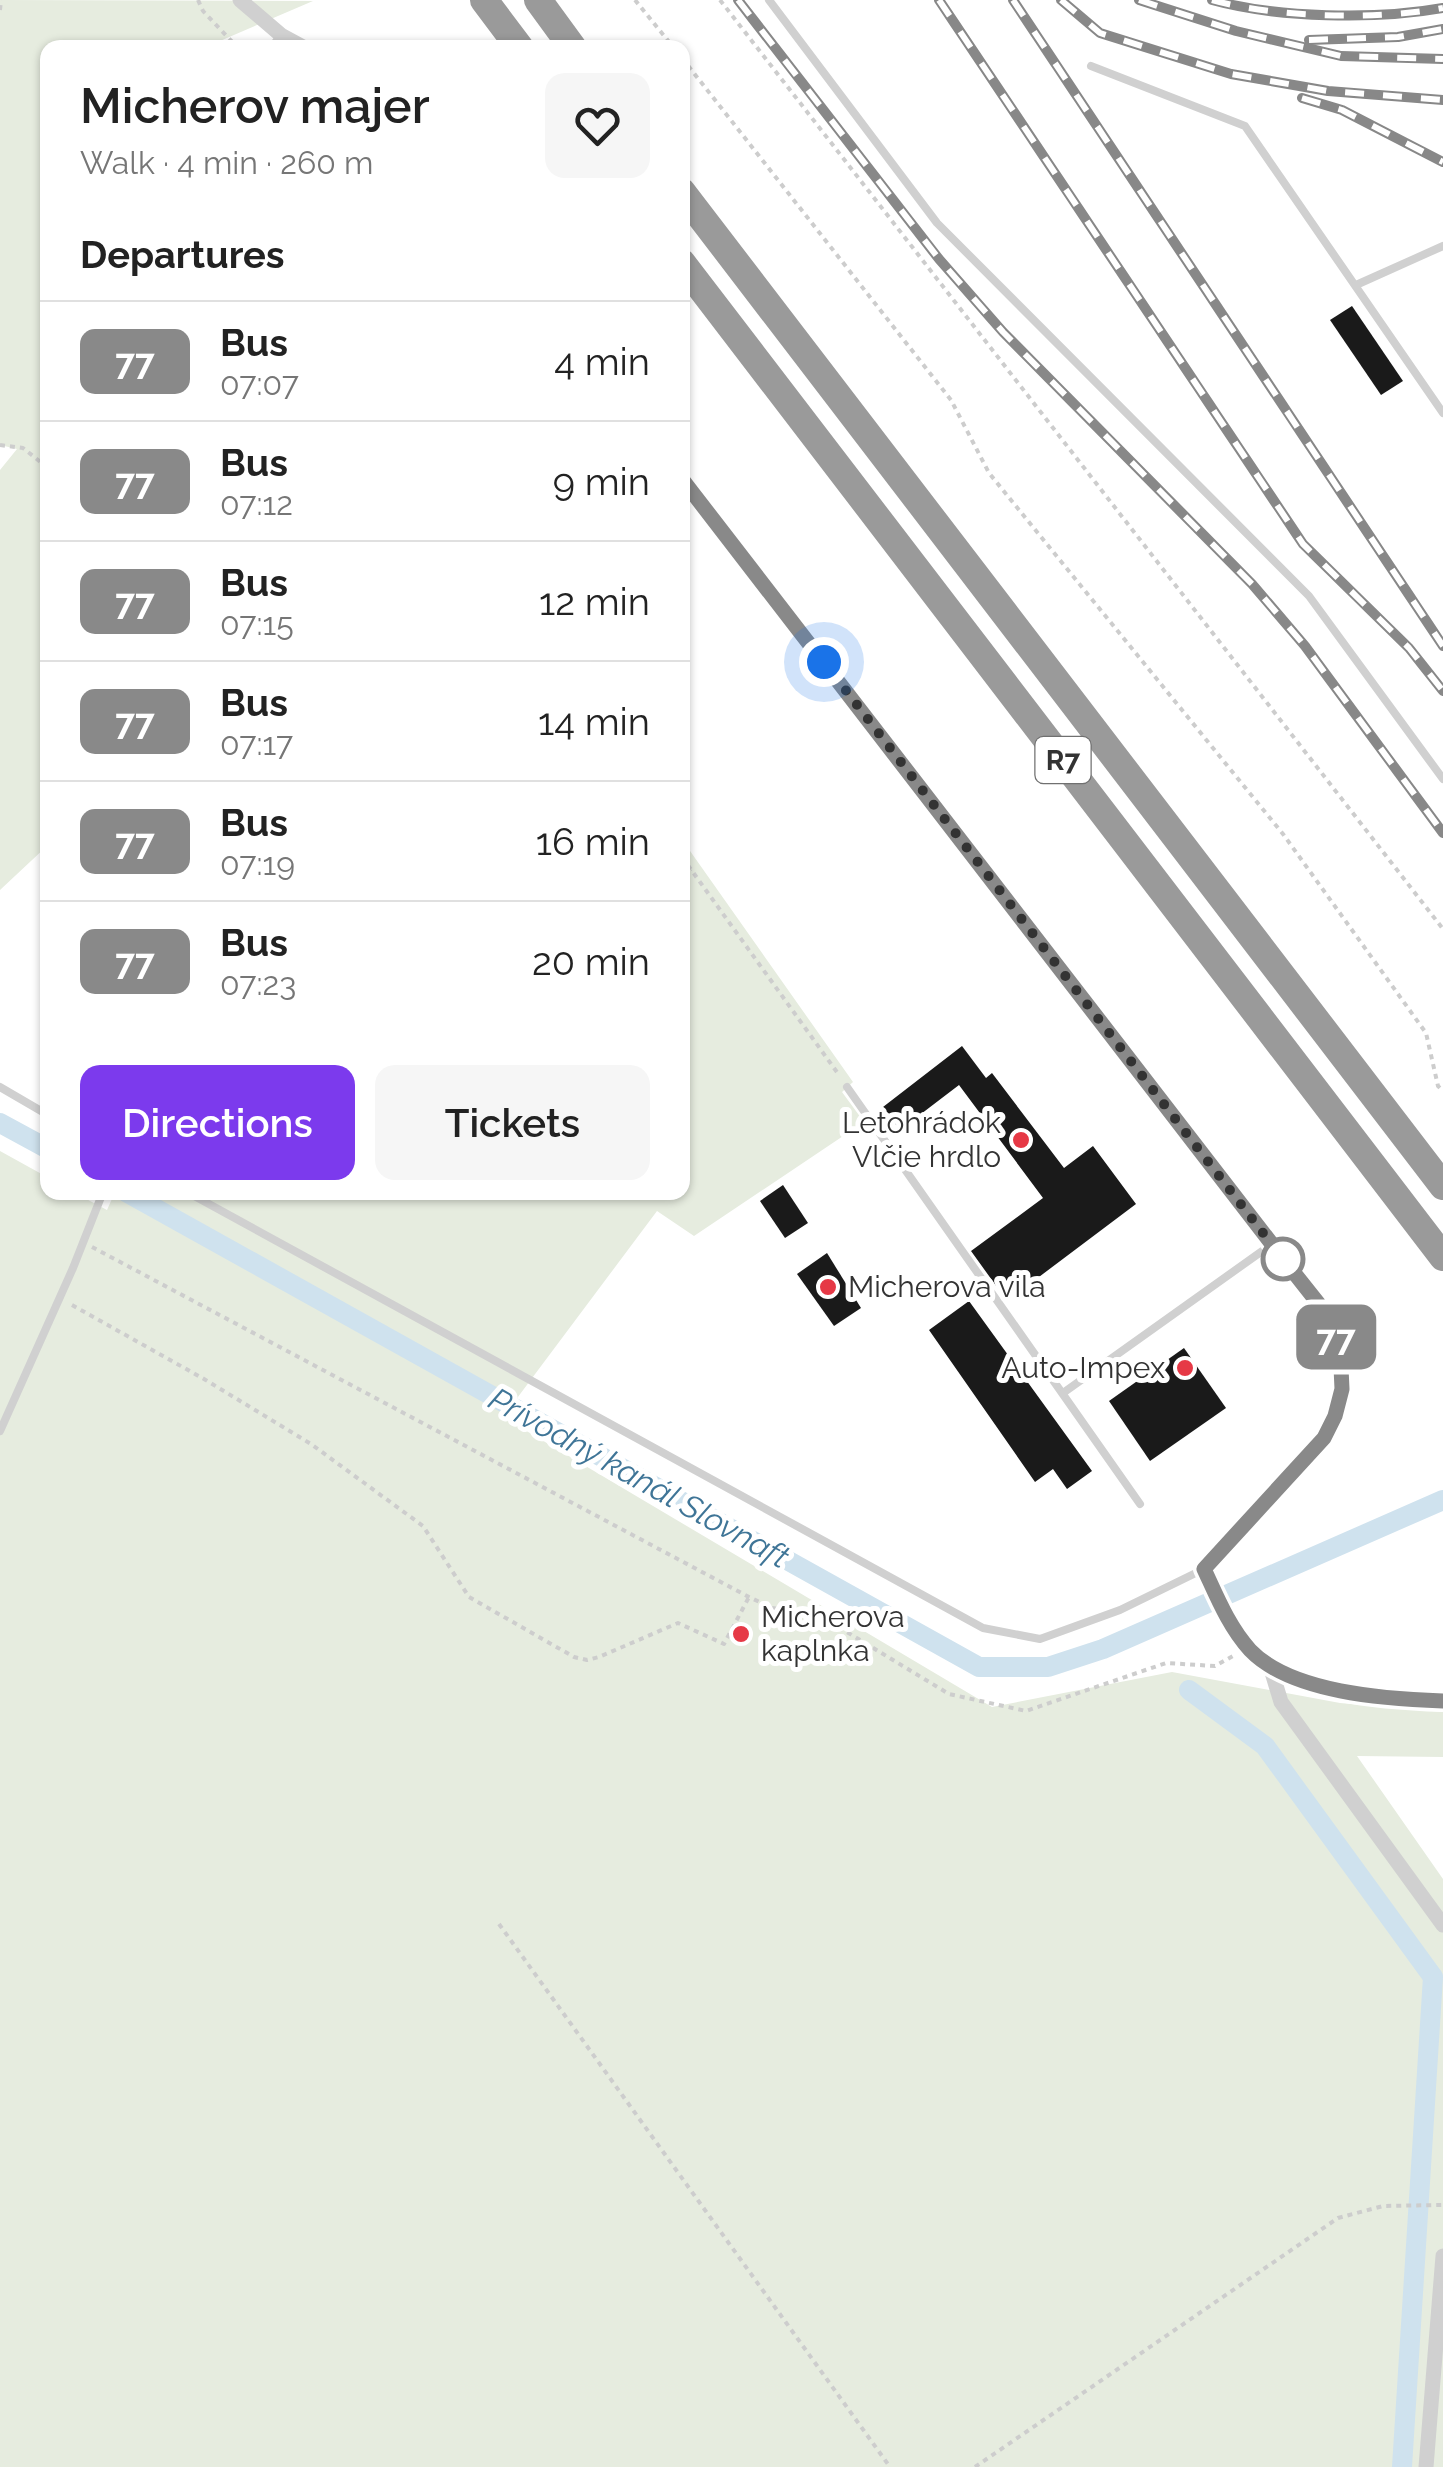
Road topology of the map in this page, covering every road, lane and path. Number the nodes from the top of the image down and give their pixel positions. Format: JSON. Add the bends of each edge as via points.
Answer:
{"nodes":[{"id":1,"x":0,"y":0,"type":"edge"},
{"id":2,"x":198,"y":0,"type":"edge"},
{"id":3,"x":240,"y":0,"type":"edge"},
{"id":4,"x":484,"y":0,"type":"edge"},
{"id":5,"x":538,"y":0,"type":"edge"},
{"id":6,"x":636,"y":0,"type":"edge"},
{"id":7,"x":720,"y":0,"type":"edge"},
{"id":8,"x":768,"y":0,"type":"edge"},
{"id":9,"x":0,"y":10,"type":"edge"},
{"id":10,"x":231,"y":40,"type":"edge"},
{"id":11,"x":275,"y":40,"type":"edge"},
{"id":12,"x":514,"y":40,"type":"edge"},
{"id":13,"x":567,"y":40,"type":"edge"},
{"id":14,"x":668,"y":40,"type":"edge"},
{"id":15,"x":1092,"y":66,"type":"dead end"},
{"id":16,"x":690,"y":68,"type":"edge"},
{"id":17,"x":690,"y":202,"type":"edge"},
{"id":18,"x":1443,"y":246,"type":"edge"},
{"id":19,"x":690,"y":273,"type":"edge"},
{"id":20,"x":1356,"y":285,"type":"junction"},
{"id":21,"x":1443,"y":412,"type":"edge"},
{"id":22,"x":0,"y":445,"type":"edge"},
{"id":23,"x":40,"y":462,"type":"edge"},
{"id":24,"x":690,"y":489,"type":"edge"},
{"id":25,"x":1443,"y":780,"type":"edge"},
{"id":26,"x":691,"y":869,"type":"edge"},
{"id":27,"x":1443,"y":929,"type":"edge"},
{"id":28,"x":0,"y":1087,"type":"edge"},
{"id":29,"x":847,"y":1087,"type":"joint"},
{"id":30,"x":1443,"y":1090,"type":"edge"},
{"id":31,"x":40,"y":1110,"type":"edge"},
{"id":32,"x":1443,"y":1186,"type":"edge"},
{"id":33,"x":100,"y":1200,"type":"edge"},
{"id":34,"x":202,"y":1200,"type":"edge"},
{"id":35,"x":84,"y":1242,"type":"junction"},
{"id":36,"x":1272,"y":1244,"type":"junction"},
{"id":37,"x":1443,"y":1257,"type":"edge"},
{"id":38,"x":59,"y":1298,"type":"junction"},
{"id":39,"x":1063,"y":1393,"type":"junction"},
{"id":40,"x":0,"y":1432,"type":"edge"},
{"id":41,"x":1140,"y":1504,"type":"dead end"},
{"id":42,"x":1207,"y":1576,"type":"junction"},
{"id":43,"x":749,"y":1597,"type":"junction"},
{"id":44,"x":1248,"y":1648,"type":"junction"},
{"id":45,"x":1271,"y":1669,"type":"junction"},
{"id":46,"x":1443,"y":1701,"type":"edge"},
{"id":47,"x":498,"y":1924,"type":"dead end"},
{"id":48,"x":1443,"y":1925,"type":"edge"},
{"id":49,"x":1443,"y":2205,"type":"edge"},
{"id":50,"x":1443,"y":2256,"type":"edge"},
{"id":51,"x":890,"y":2467,"type":"edge"},
{"id":52,"x":975,"y":2467,"type":"edge"},
{"id":53,"x":1426,"y":2467,"type":"edge"}],
"edges":[{"from":1,"to":9,"type":"path"},
{"from":2,"to":10,"type":"path"},
{"from":3,"to":11,"type":"street"},
{"from":4,"to":12,"type":"highway"},
{"from":5,"to":13,"type":"highway"},
{"from":6,"to":14,"type":"path"},
{"from":7,"to":27,"type":"path"},
{"from":8,"to":25,"type":"lane","via":[[937,222],[1309,596]]},
{"from":15,"to":20,"type":"lane","via":[[1245,126]]},
{"from":16,"to":30,"type":"path","via":[[951,400],[990,473],[1282,834],[1426,1032]]},
{"from":17,"to":32,"type":"highway","number":"R7"},
{"from":18,"to":20,"type":"lane"},
{"from":19,"to":37,"type":"highway","number":"R7"},
{"from":20,"to":21,"type":"lane"},
{"from":22,"to":23,"type":"path","via":[[23,448]]},
{"from":24,"to":36,"type":"street"},
{"from":26,"to":29,"type":"path"},
{"from":28,"to":31,"type":"lane"},
{"from":29,"to":39,"type":"lane"},
{"from":33,"to":35,"type":"lane"},
{"from":34,"to":42,"type":"lane","via":[[983,1628],[1040,1639]]},
{"from":35,"to":38,"type":"lane"},
{"from":35,"to":43,"type":"path"},
{"from":36,"to":39,"type":"lane"},
{"from":36,"to":42,"type":"street","via":[[1332,1328],[1342,1389],[1324,1438]]},
{"from":38,"to":40,"type":"lane"},
{"from":38,"to":43,"type":"path","via":[[311,1444],[423,1526],[469,1596],[574,1656],[587,1660],[670,1624],[724,1644]]},
{"from":39,"to":41,"type":"lane"},
{"from":42,"to":44,"type":"street"},
{"from":43,"to":44,"type":"path","via":[[832,1623],[950,1694],[1026,1711],[1166,1663],[1215,1666]]},
{"from":44,"to":45,"type":"street"},
{"from":45,"to":46,"type":"street","via":[[1335,1690]]},
{"from":45,"to":48,"type":"street","via":[[1281,1702]]},
{"from":47,"to":51,"type":"path"},
{"from":49,"to":52,"type":"path","via":[[1383,2206],[1338,2218]]},
{"from":50,"to":53,"type":"street"}]}
